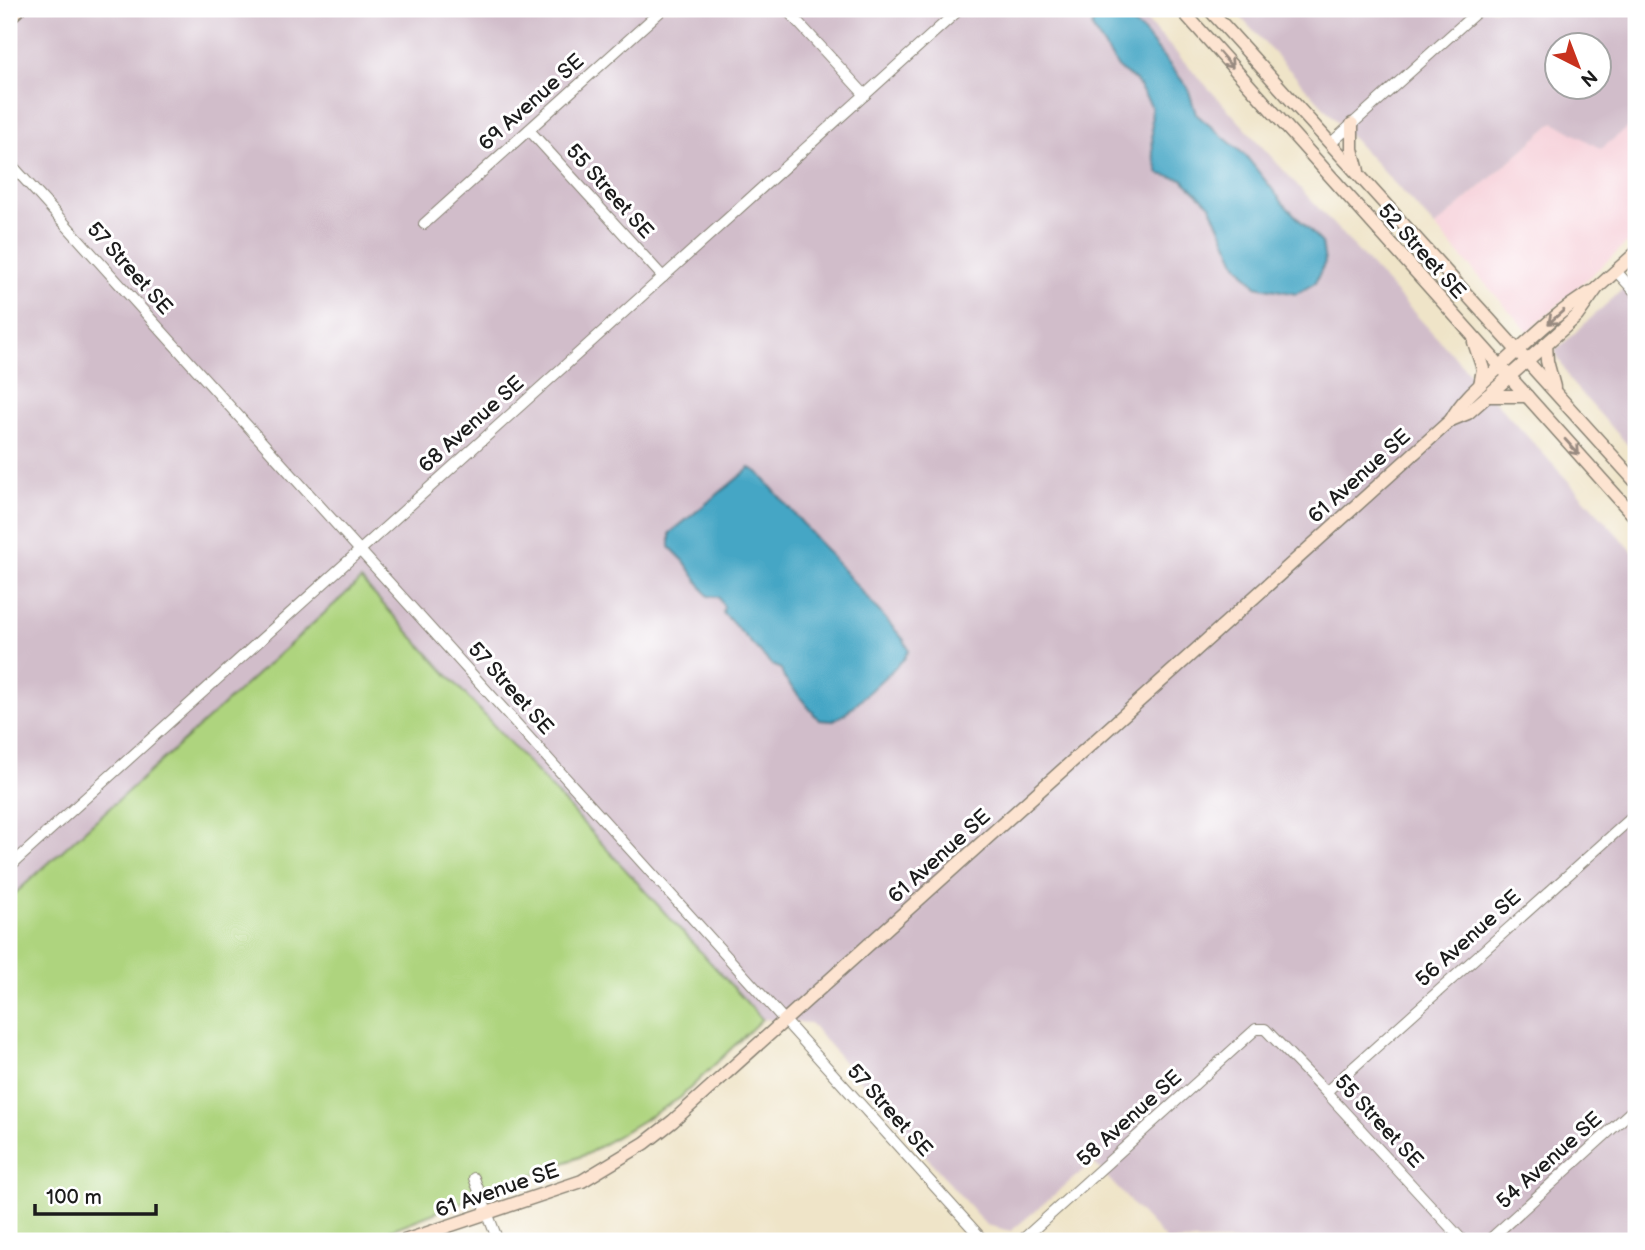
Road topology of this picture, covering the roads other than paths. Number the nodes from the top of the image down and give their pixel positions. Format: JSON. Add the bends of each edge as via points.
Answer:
{"nodes":[{"id":1,"x":19,"y":9,"type":"edge"},
{"id":2,"x":663,"y":9,"type":"edge"},
{"id":3,"x":786,"y":9,"type":"edge"},
{"id":4,"x":960,"y":9,"type":"edge"},
{"id":5,"x":1181,"y":9,"type":"edge"},
{"id":6,"x":1209,"y":9,"type":"edge"},
{"id":7,"x":1480,"y":9,"type":"edge"},
{"id":8,"x":9,"y":18,"type":"edge"},
{"id":9,"x":865,"y":94,"type":"junction"},
{"id":10,"x":1352,"y":124,"type":"junction"},
{"id":11,"x":529,"y":130,"type":"junction"},
{"id":12,"x":1330,"y":144,"type":"junction"},
{"id":13,"x":9,"y":162,"type":"edge"},
{"id":14,"x":1359,"y":175,"type":"junction"},
{"id":15,"x":424,"y":224,"type":"dead end"},
{"id":16,"x":1636,"y":253,"type":"edge"},
{"id":17,"x":1616,"y":271,"type":"junction"},
{"id":18,"x":663,"y":277,"type":"junction"},
{"id":19,"x":1597,"y":288,"type":"junction"},
{"id":20,"x":1636,"y":293,"type":"edge"},
{"id":21,"x":1472,"y":335,"type":"junction"},
{"id":22,"x":1546,"y":344,"type":"junction"},
{"id":23,"x":1517,"y":351,"type":"junction"},
{"id":24,"x":1527,"y":361,"type":"junction"},
{"id":25,"x":1505,"y":372,"type":"junction"},
{"id":26,"x":1484,"y":390,"type":"junction"},
{"id":27,"x":1555,"y":391,"type":"junction"},
{"id":28,"x":1527,"y":396,"type":"junction"},
{"id":29,"x":1636,"y":482,"type":"edge"},
{"id":30,"x":1636,"y":518,"type":"edge"},
{"id":31,"x":360,"y":550,"type":"junction"},
{"id":32,"x":1636,"y":814,"type":"edge"},
{"id":33,"x":9,"y":867,"type":"edge"},
{"id":34,"x":785,"y":1022,"type":"junction"},
{"id":35,"x":1265,"y":1029,"type":"joint"},
{"id":36,"x":1326,"y":1092,"type":"junction"},
{"id":37,"x":1636,"y":1107,"type":"edge"},
{"id":38,"x":474,"y":1178,"type":"dead end"},
{"id":39,"x":488,"y":1214,"type":"junction"},
{"id":40,"x":404,"y":1241,"type":"edge"},
{"id":41,"x":498,"y":1241,"type":"edge"},
{"id":42,"x":984,"y":1241,"type":"edge"},
{"id":43,"x":1021,"y":1241,"type":"edge"},
{"id":44,"x":1463,"y":1241,"type":"edge"},
{"id":45,"x":1488,"y":1241,"type":"edge"}],
"edges":[{"from":1,"to":8,"type":"street"},
{"from":2,"to":11,"type":"street","name":"69 Avenue SE"},
{"from":3,"to":9,"type":"street"},
{"from":4,"to":9,"type":"street","name":"68 Avenue SE"},
{"from":5,"to":21,"type":"street","name":"52 Street SE","one_way":true},
{"from":6,"to":12,"type":"street","name":"52 Street SE"},
{"from":7,"to":10,"type":"street"},
{"from":9,"to":18,"type":"street","name":"68 Avenue SE"},
{"from":10,"to":12,"type":"street"},
{"from":10,"to":14,"type":"street"},
{"from":11,"to":15,"type":"street","name":"69 Avenue SE"},
{"from":11,"to":18,"type":"street","name":"55 Street SE"},
{"from":12,"to":14,"type":"street","name":"52 Street SE"},
{"from":13,"to":31,"type":"street","name":"57 Street SE"},
{"from":14,"to":23,"type":"street","name":"52 Street SE"},
{"from":16,"to":17,"type":"street","name":"61 Avenue SE"},
{"from":17,"to":19,"type":"street","name":"61 Avenue SE"},
{"from":17,"to":20,"type":"street"},
{"from":18,"to":31,"type":"street","name":"68 Avenue SE"},
{"from":19,"to":22,"type":"street","name":"61 Avenue SE","via":[[1577,316]]},
{"from":19,"to":23,"type":"street","name":"61 Avenue SE","one_way":true,"via":[[1571,304]]},
{"from":21,"to":25,"type":"street","name":"52 Street SE"},
{"from":21,"to":26,"type":"street"},
{"from":22,"to":24,"type":"street","name":"61 Avenue SE"},
{"from":22,"to":27,"type":"street"},
{"from":23,"to":24,"type":"street","name":"52 Street SE"},
{"from":23,"to":25,"type":"street","name":"61 Avenue SE"},
{"from":24,"to":25,"type":"street","name":"61 Avenue SE"},
{"from":24,"to":27,"type":"street","name":"52 Street SE"},
{"from":25,"to":26,"type":"street","name":"61 Avenue SE"},
{"from":25,"to":28,"type":"street","name":"52 Street SE"},
{"from":26,"to":28,"type":"street"},
{"from":26,"to":34,"type":"street","name":"61 Avenue SE","via":[[1468,412],[1451,420]]},
{"from":27,"to":29,"type":"street","name":"52 Street SE"},
{"from":28,"to":30,"type":"street","name":"52 Street SE","one_way":true},
{"from":31,"to":33,"type":"street","name":"68 Avenue SE"},
{"from":31,"to":34,"type":"street","name":"57 Street SE"},
{"from":32,"to":36,"type":"street","name":"56 Avenue SE"},
{"from":34,"to":39,"type":"street","name":"61 Avenue SE","via":[[645,1143],[582,1181]]},
{"from":34,"to":42,"type":"street","name":"57 Street SE"},
{"from":35,"to":36,"type":"street","name":"55 Street SE"},
{"from":35,"to":43,"type":"street","name":"58 Avenue SE","via":[[1256,1029]]},
{"from":36,"to":44,"type":"street","name":"55 Street SE"},
{"from":37,"to":45,"type":"street","name":"54 Avenue SE"},
{"from":38,"to":39,"type":"street"},
{"from":39,"to":40,"type":"street","name":"61 Avenue SE"},
{"from":39,"to":41,"type":"street"}]}
